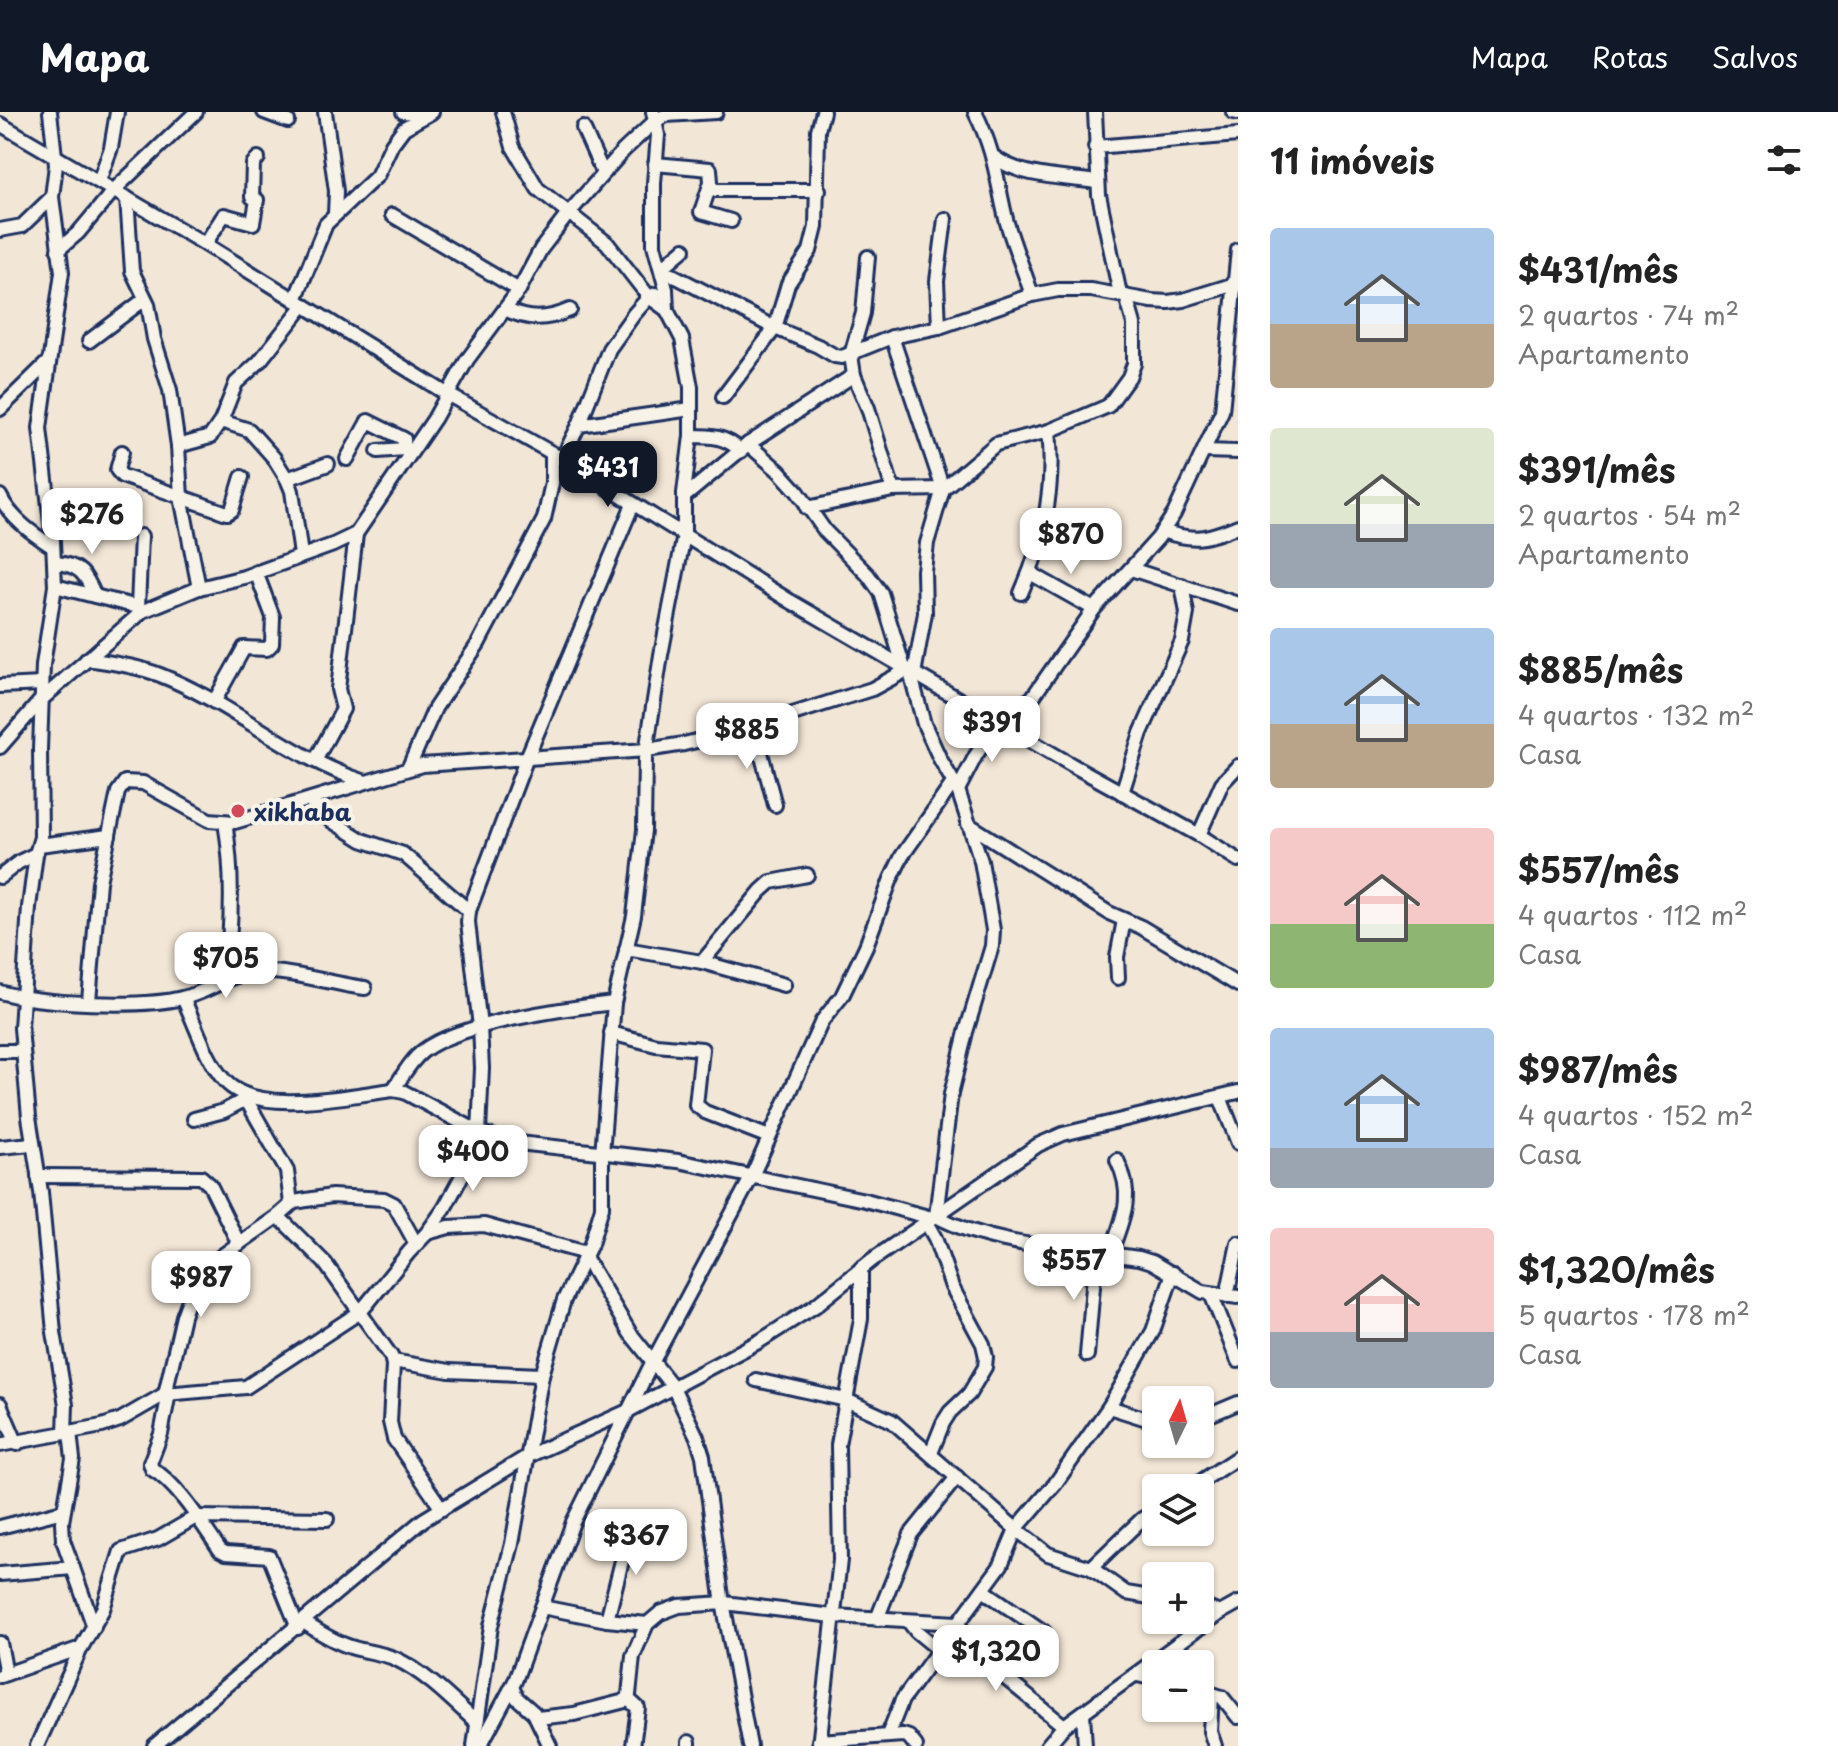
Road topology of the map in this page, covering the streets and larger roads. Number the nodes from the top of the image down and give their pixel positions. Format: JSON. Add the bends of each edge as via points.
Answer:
{"nodes":[{"id":1,"x":50,"y":112,"type":"edge"},
{"id":2,"x":117,"y":112,"type":"edge"},
{"id":3,"x":196,"y":112,"type":"edge"},
{"id":4,"x":264,"y":112,"type":"edge"},
{"id":5,"x":325,"y":112,"type":"edge"},
{"id":6,"x":403,"y":112,"type":"edge"},
{"id":7,"x":503,"y":112,"type":"edge"},
{"id":8,"x":716,"y":112,"type":"edge"},
{"id":9,"x":823,"y":112,"type":"edge"},
{"id":10,"x":975,"y":112,"type":"edge"},
{"id":11,"x":1095,"y":112,"type":"edge"},
{"id":12,"x":430,"y":113,"type":"edge"},
{"id":13,"x":661,"y":115,"type":"edge"},
{"id":14,"x":288,"y":121,"type":"dead end"},
{"id":15,"x":1,"y":127,"type":"edge"},
{"id":16,"x":583,"y":128,"type":"dead end"},
{"id":17,"x":1238,"y":135,"type":"edge"},
{"id":18,"x":1095,"y":147,"type":"junction"},
{"id":19,"x":54,"y":156,"type":"junction"},
{"id":20,"x":994,"y":157,"type":"junction"},
{"id":21,"x":258,"y":158,"type":"dead end"},
{"id":22,"x":655,"y":164,"type":"junction"},
{"id":23,"x":603,"y":173,"type":"junction"},
{"id":24,"x":99,"y":181,"type":"junction"},
{"id":25,"x":1097,"y":182,"type":"junction"},
{"id":26,"x":114,"y":190,"type":"junction"},
{"id":27,"x":709,"y":190,"type":"junction"},
{"id":28,"x":819,"y":190,"type":"junction"},
{"id":29,"x":52,"y":197,"type":"junction"},
{"id":30,"x":127,"y":198,"type":"junction"},
{"id":31,"x":335,"y":214,"type":"junction"},
{"id":32,"x":568,"y":214,"type":"junction"},
{"id":33,"x":392,"y":215,"type":"dead end"},
{"id":34,"x":945,"y":219,"type":"dead end"},
{"id":35,"x":731,"y":221,"type":"dead end"},
{"id":36,"x":0,"y":230,"type":"edge"},
{"id":37,"x":205,"y":244,"type":"junction"},
{"id":38,"x":684,"y":249,"type":"dead end"},
{"id":39,"x":58,"y":250,"type":"junction"},
{"id":40,"x":1238,"y":250,"type":"edge"},
{"id":41,"x":868,"y":257,"type":"dead end"},
{"id":42,"x":1238,"y":262,"type":"edge"},
{"id":43,"x":661,"y":269,"type":"junction"},
{"id":44,"x":1235,"y":284,"type":"junction"},
{"id":45,"x":666,"y":289,"type":"junction"},
{"id":46,"x":519,"y":290,"type":"junction"},
{"id":47,"x":1032,"y":295,"type":"junction"},
{"id":48,"x":1123,"y":295,"type":"junction"},
{"id":49,"x":649,"y":297,"type":"junction"},
{"id":50,"x":145,"y":299,"type":"junction"},
{"id":51,"x":299,"y":302,"type":"junction"},
{"id":52,"x":505,"y":309,"type":"junction"},
{"id":53,"x":570,"y":310,"type":"dead end"},
{"id":54,"x":667,"y":310,"type":"junction"},
{"id":55,"x":939,"y":327,"type":"junction"},
{"id":56,"x":775,"y":328,"type":"junction"},
{"id":57,"x":892,"y":337,"type":"junction"},
{"id":58,"x":1234,"y":340,"type":"edge"},
{"id":59,"x":89,"y":341,"type":"dead end"},
{"id":60,"x":851,"y":355,"type":"junction"},
{"id":61,"x":48,"y":362,"type":"junction"},
{"id":62,"x":854,"y":375,"type":"junction"},
{"id":63,"x":447,"y":394,"type":"junction"},
{"id":64,"x":723,"y":397,"type":"dead end"},
{"id":65,"x":0,"y":409,"type":"edge"},
{"id":66,"x":691,"y":409,"type":"junction"},
{"id":67,"x":221,"y":421,"type":"junction"},
{"id":68,"x":579,"y":425,"type":"junction"},
{"id":69,"x":1049,"y":431,"type":"junction"},
{"id":70,"x":691,"y":436,"type":"junction"},
{"id":71,"x":178,"y":446,"type":"junction"},
{"id":72,"x":744,"y":447,"type":"junction"},
{"id":73,"x":378,"y":451,"type":"dead end"},
{"id":74,"x":1204,"y":451,"type":"junction"},
{"id":75,"x":122,"y":452,"type":"dead end"},
{"id":76,"x":407,"y":452,"type":"junction"},
{"id":77,"x":1238,"y":452,"type":"edge"},
{"id":78,"x":347,"y":459,"type":"dead end"},
{"id":79,"x":562,"y":459,"type":"junction"},
{"id":80,"x":328,"y":464,"type":"dead end"},
{"id":81,"x":242,"y":477,"type":"dead end"},
{"id":82,"x":287,"y":479,"type":"junction"},
{"id":83,"x":552,"y":483,"type":"junction"},
{"id":84,"x":943,"y":489,"type":"junction"},
{"id":85,"x":893,"y":490,"type":"junction"},
{"id":86,"x":0,"y":496,"type":"edge"},
{"id":87,"x":181,"y":497,"type":"junction"},
{"id":88,"x":684,"y":497,"type":"junction"},
{"id":89,"x":633,"y":504,"type":"junction"},
{"id":90,"x":807,"y":508,"type":"junction"},
{"id":91,"x":6,"y":516,"type":"edge"},
{"id":92,"x":1238,"y":526,"type":"edge"},
{"id":93,"x":1162,"y":531,"type":"junction"},
{"id":94,"x":356,"y":534,"type":"junction"},
{"id":95,"x":684,"y":535,"type":"junction"},
{"id":96,"x":141,"y":536,"type":"dead end"},
{"id":97,"x":53,"y":547,"type":"junction"},
{"id":98,"x":301,"y":555,"type":"junction"},
{"id":99,"x":55,"y":563,"type":"junction"},
{"id":100,"x":1131,"y":569,"type":"junction"},
{"id":101,"x":256,"y":572,"type":"junction"},
{"id":102,"x":1030,"y":573,"type":"junction"},
{"id":103,"x":1182,"y":585,"type":"junction"},
{"id":104,"x":55,"y":586,"type":"junction"},
{"id":105,"x":199,"y":588,"type":"junction"},
{"id":106,"x":1021,"y":593,"type":"dead end"},
{"id":107,"x":95,"y":596,"type":"junction"},
{"id":108,"x":1238,"y":604,"type":"edge"},
{"id":109,"x":140,"y":609,"type":"junction"},
{"id":110,"x":1094,"y":609,"type":"junction"},
{"id":111,"x":87,"y":659,"type":"junction"},
{"id":112,"x":909,"y":671,"type":"junction"},
{"id":113,"x":42,"y":684,"type":"junction"},
{"id":114,"x":0,"y":686,"type":"edge"},
{"id":115,"x":41,"y":700,"type":"junction"},
{"id":116,"x":214,"y":702,"type":"junction"},
{"id":117,"x":999,"y":721,"type":"junction"},
{"id":118,"x":754,"y":727,"type":"junction"},
{"id":119,"x":0,"y":747,"type":"edge"},
{"id":120,"x":647,"y":750,"type":"junction"},
{"id":121,"x":526,"y":760,"type":"junction"},
{"id":122,"x":315,"y":761,"type":"junction"},
{"id":123,"x":1238,"y":766,"type":"edge"},
{"id":124,"x":409,"y":767,"type":"junction"},
{"id":125,"x":342,"y":774,"type":"junction"},
{"id":126,"x":363,"y":781,"type":"junction"},
{"id":127,"x":956,"y":787,"type":"junction"},
{"id":128,"x":346,"y":788,"type":"junction"},
{"id":129,"x":1122,"y":793,"type":"junction"},
{"id":130,"x":309,"y":800,"type":"junction"},
{"id":131,"x":775,"y":805,"type":"dead end"},
{"id":132,"x":225,"y":822,"type":"junction"},
{"id":133,"x":968,"y":824,"type":"junction"},
{"id":134,"x":1199,"y":835,"type":"junction"},
{"id":135,"x":109,"y":836,"type":"junction"},
{"id":136,"x":38,"y":849,"type":"junction"},
{"id":137,"x":1238,"y":860,"type":"edge"},
{"id":138,"x":807,"y":875,"type":"dead end"},
{"id":139,"x":0,"y":877,"type":"edge"},
{"id":140,"x":469,"y":911,"type":"junction"},
{"id":141,"x":1124,"y":920,"type":"junction"},
{"id":142,"x":626,"y":949,"type":"junction"},
{"id":143,"x":702,"y":962,"type":"junction"},
{"id":144,"x":1118,"y":978,"type":"dead end"},
{"id":145,"x":225,"y":981,"type":"junction"},
{"id":146,"x":784,"y":985,"type":"dead end"},
{"id":147,"x":1238,"y":985,"type":"edge"},
{"id":148,"x":365,"y":988,"type":"dead end"},
{"id":149,"x":0,"y":992,"type":"edge"},
{"id":150,"x":183,"y":998,"type":"junction"},
{"id":151,"x":23,"y":999,"type":"junction"},
{"id":152,"x":89,"y":1001,"type":"junction"},
{"id":153,"x":614,"y":1003,"type":"junction"},
{"id":154,"x":480,"y":1027,"type":"junction"},
{"id":155,"x":611,"y":1033,"type":"junction"},
{"id":156,"x":0,"y":1051,"type":"edge"},
{"id":157,"x":23,"y":1051,"type":"junction"},
{"id":158,"x":393,"y":1090,"type":"junction"},
{"id":159,"x":1238,"y":1092,"type":"edge"},
{"id":160,"x":245,"y":1097,"type":"junction"},
{"id":161,"x":1220,"y":1097,"type":"junction"},
{"id":162,"x":194,"y":1119,"type":"dead end"},
{"id":163,"x":479,"y":1132,"type":"junction"},
{"id":164,"x":769,"y":1137,"type":"junction"},
{"id":165,"x":1238,"y":1143,"type":"edge"},
{"id":166,"x":32,"y":1144,"type":"junction"},
{"id":167,"x":0,"y":1147,"type":"edge"},
{"id":168,"x":602,"y":1154,"type":"junction"},
{"id":169,"x":1117,"y":1160,"type":"dead end"},
{"id":170,"x":38,"y":1176,"type":"junction"},
{"id":171,"x":752,"y":1176,"type":"junction"},
{"id":172,"x":291,"y":1204,"type":"junction"},
{"id":173,"x":278,"y":1216,"type":"junction"},
{"id":174,"x":931,"y":1219,"type":"junction"},
{"id":175,"x":427,"y":1233,"type":"junction"},
{"id":176,"x":1238,"y":1243,"type":"edge"},
{"id":177,"x":239,"y":1244,"type":"junction"},
{"id":178,"x":416,"y":1244,"type":"junction"},
{"id":179,"x":1103,"y":1253,"type":"junction"},
{"id":180,"x":585,"y":1255,"type":"junction"},
{"id":181,"x":861,"y":1268,"type":"junction"},
{"id":182,"x":1173,"y":1273,"type":"junction"},
{"id":183,"x":1211,"y":1294,"type":"junction"},
{"id":184,"x":1233,"y":1296,"type":"edge"},
{"id":185,"x":360,"y":1312,"type":"junction"},
{"id":186,"x":1087,"y":1355,"type":"dead end"},
{"id":187,"x":393,"y":1361,"type":"junction"},
{"id":188,"x":1238,"y":1361,"type":"edge"},
{"id":189,"x":652,"y":1363,"type":"junction"},
{"id":190,"x":542,"y":1375,"type":"junction"},
{"id":191,"x":756,"y":1380,"type":"dead end"},
{"id":192,"x":673,"y":1387,"type":"junction"},
{"id":193,"x":167,"y":1394,"type":"junction"},
{"id":194,"x":846,"y":1400,"type":"junction"},
{"id":195,"x":1238,"y":1403,"type":"edge"},
{"id":196,"x":0,"y":1404,"type":"edge"},
{"id":197,"x":1109,"y":1407,"type":"junction"},
{"id":198,"x":628,"y":1411,"type":"junction"},
{"id":199,"x":1214,"y":1413,"type":"edge"},
{"id":200,"x":1142,"y":1418,"type":"edge"},
{"id":201,"x":67,"y":1433,"type":"junction"},
{"id":202,"x":17,"y":1444,"type":"junction"},
{"id":203,"x":0,"y":1445,"type":"edge"},
{"id":204,"x":931,"y":1453,"type":"junction"},
{"id":205,"x":528,"y":1456,"type":"junction"},
{"id":206,"x":1238,"y":1457,"type":"edge"},
{"id":207,"x":1212,"y":1474,"type":"edge"},
{"id":208,"x":957,"y":1477,"type":"junction"},
{"id":209,"x":442,"y":1509,"type":"junction"},
{"id":210,"x":63,"y":1511,"type":"junction"},
{"id":211,"x":196,"y":1517,"type":"junction"},
{"id":212,"x":327,"y":1519,"type":"dead end"},
{"id":213,"x":1142,"y":1519,"type":"edge"},
{"id":214,"x":631,"y":1525,"type":"dead end"},
{"id":215,"x":0,"y":1527,"type":"edge"},
{"id":216,"x":1016,"y":1529,"type":"junction"},
{"id":217,"x":73,"y":1568,"type":"junction"},
{"id":218,"x":1091,"y":1568,"type":"junction"},
{"id":219,"x":0,"y":1574,"type":"edge"},
{"id":220,"x":983,"y":1590,"type":"junction"},
{"id":221,"x":1142,"y":1596,"type":"edge"},
{"id":222,"x":724,"y":1603,"type":"junction"},
{"id":223,"x":1238,"y":1603,"type":"edge"},
{"id":224,"x":542,"y":1607,"type":"junction"},
{"id":225,"x":1214,"y":1611,"type":"edge"},
{"id":226,"x":1220,"y":1613,"type":"junction"},
{"id":227,"x":833,"y":1616,"type":"junction"},
{"id":228,"x":1214,"y":1617,"type":"edge"},
{"id":229,"x":877,"y":1619,"type":"junction"},
{"id":230,"x":607,"y":1620,"type":"junction"},
{"id":231,"x":909,"y":1622,"type":"junction"},
{"id":232,"x":308,"y":1624,"type":"junction"},
{"id":233,"x":647,"y":1624,"type":"junction"},
{"id":234,"x":94,"y":1627,"type":"junction"},
{"id":235,"x":954,"y":1628,"type":"junction"},
{"id":236,"x":1044,"y":1632,"type":"dead end"},
{"id":237,"x":1191,"y":1634,"type":"edge"},
{"id":238,"x":0,"y":1643,"type":"edge"},
{"id":239,"x":81,"y":1648,"type":"junction"},
{"id":240,"x":938,"y":1649,"type":"junction"},
{"id":241,"x":3,"y":1675,"type":"edge"},
{"id":242,"x":1137,"y":1675,"type":"junction"},
{"id":243,"x":1142,"y":1676,"type":"edge"},
{"id":244,"x":483,"y":1693,"type":"junction"},
{"id":245,"x":511,"y":1695,"type":"junction"},
{"id":246,"x":1214,"y":1695,"type":"edge"},
{"id":247,"x":627,"y":1698,"type":"junction"},
{"id":248,"x":455,"y":1703,"type":"junction"},
{"id":249,"x":1083,"y":1713,"type":"junction"},
{"id":250,"x":1238,"y":1717,"type":"edge"},
{"id":251,"x":537,"y":1718,"type":"junction"},
{"id":252,"x":1209,"y":1722,"type":"edge"},
{"id":253,"x":478,"y":1724,"type":"junction"},
{"id":254,"x":1064,"y":1726,"type":"junction"},
{"id":255,"x":888,"y":1735,"type":"junction"},
{"id":256,"x":168,"y":1742,"type":"edge"},
{"id":257,"x":819,"y":1744,"type":"edge"},
{"id":258,"x":37,"y":1746,"type":"edge"},
{"id":259,"x":154,"y":1746,"type":"edge"},
{"id":260,"x":477,"y":1746,"type":"edge"},
{"id":261,"x":550,"y":1746,"type":"edge"},
{"id":262,"x":633,"y":1746,"type":"edge"},
{"id":263,"x":750,"y":1746,"type":"edge"},
{"id":264,"x":916,"y":1746,"type":"edge"},
{"id":265,"x":1047,"y":1746,"type":"edge"},
{"id":266,"x":1085,"y":1746,"type":"edge"},
{"id":267,"x":1215,"y":1746,"type":"edge"}],
"edges":[{"from":1,"to":19,"type":"street"},
{"from":2,"to":24,"type":"street"},
{"from":3,"to":26,"type":"street"},
{"from":4,"to":14,"type":"street"},
{"from":5,"to":31,"type":"street"},
{"from":6,"to":12,"type":"street"},
{"from":7,"to":32,"type":"street","via":[[525,169],[544,197]]},
{"from":8,"to":13,"type":"street"},
{"from":9,"to":28,"type":"street","via":[[818,130]]},
{"from":10,"to":20,"type":"street"},
{"from":11,"to":18,"type":"street"},
{"from":12,"to":31,"type":"street","via":[[404,128],[377,176]]},
{"from":13,"to":22,"type":"street"},
{"from":13,"to":23,"type":"street"},
{"from":15,"to":19,"type":"street"},
{"from":16,"to":23,"type":"street"},
{"from":17,"to":18,"type":"street"},
{"from":18,"to":25,"type":"street"},
{"from":19,"to":24,"type":"street"},
{"from":19,"to":29,"type":"street"},
{"from":20,"to":25,"type":"street","via":[[1024,172]]},
{"from":20,"to":47,"type":"street","via":[[1007,220]]},
{"from":21,"to":37,"type":"street","via":[[253,223],[224,215]]},
{"from":22,"to":27,"type":"street","via":[[710,169]]},
{"from":22,"to":43,"type":"street","via":[[654,245]]},
{"from":23,"to":32,"type":"street"},
{"from":24,"to":26,"type":"street"},
{"from":25,"to":48,"type":"street"},
{"from":26,"to":30,"type":"street"},
{"from":26,"to":39,"type":"street"},
{"from":27,"to":28,"type":"street"},
{"from":27,"to":35,"type":"street","via":[[701,212]]},
{"from":28,"to":56,"type":"street","via":[[814,240],[788,284]]},
{"from":29,"to":36,"type":"street","via":[[22,226]]},
{"from":29,"to":39,"type":"street"},
{"from":30,"to":37,"type":"street"},
{"from":30,"to":50,"type":"street","via":[[132,271]]},
{"from":31,"to":51,"type":"street","via":[[322,232]]},
{"from":32,"to":46,"type":"street"},
{"from":32,"to":49,"type":"street","via":[[607,243]]},
{"from":33,"to":46,"type":"street"},
{"from":34,"to":55,"type":"street","via":[[937,281]]},
{"from":37,"to":51,"type":"street"},
{"from":38,"to":43,"type":"street"},
{"from":39,"to":61,"type":"street","via":[[62,282]]},
{"from":40,"to":42,"type":"street"},
{"from":41,"to":60,"type":"street","via":[[863,313]]},
{"from":42,"to":44,"type":"street"},
{"from":43,"to":45,"type":"street"},
{"from":43,"to":56,"type":"street"},
{"from":44,"to":48,"type":"street","via":[[1168,302]]},
{"from":44,"to":58,"type":"street"},
{"from":45,"to":49,"type":"street"},
{"from":45,"to":54,"type":"street"},
{"from":46,"to":52,"type":"street"},
{"from":47,"to":48,"type":"street","via":[[1078,289]]},
{"from":47,"to":55,"type":"street"},
{"from":48,"to":69,"type":"street","via":[[1134,324],[1129,377],[1108,406]]},
{"from":49,"to":54,"type":"street"},
{"from":49,"to":68,"type":"street","via":[[609,349]]},
{"from":50,"to":59,"type":"street"},
{"from":50,"to":71,"type":"street","via":[[166,369]]},
{"from":51,"to":63,"type":"street"},
{"from":51,"to":67,"type":"street","via":[[259,362],[236,383]]},
{"from":52,"to":53,"type":"street","via":[[529,318]]},
{"from":52,"to":63,"type":"street"},
{"from":54,"to":66,"type":"street","via":[[682,339]]},
{"from":55,"to":57,"type":"street"},
{"from":56,"to":60,"type":"street","via":[[835,356]]},
{"from":56,"to":64,"type":"street"},
{"from":57,"to":60,"type":"street"},
{"from":57,"to":84,"type":"street"},
{"from":58,"to":74,"type":"street","via":[[1222,411]]},
{"from":60,"to":62,"type":"street"},
{"from":61,"to":65,"type":"street"},
{"from":61,"to":97,"type":"street","via":[[40,428]]},
{"from":62,"to":72,"type":"street"},
{"from":62,"to":85,"type":"street"},
{"from":63,"to":76,"type":"street"},
{"from":63,"to":79,"type":"street"},
{"from":66,"to":68,"type":"street"},
{"from":66,"to":70,"type":"street"},
{"from":67,"to":71,"type":"street","via":[[210,437]]},
{"from":67,"to":82,"type":"street","via":[[249,430]]},
{"from":68,"to":79,"type":"street"},
{"from":69,"to":84,"type":"street","via":[[996,444]]},
{"from":69,"to":102,"type":"street","via":[[1047,514]]},
{"from":70,"to":72,"type":"street","via":[[716,436]]},
{"from":70,"to":88,"type":"street"},
{"from":71,"to":87,"type":"street"},
{"from":72,"to":88,"type":"street"},
{"from":72,"to":90,"type":"street","via":[[779,471]]},
{"from":73,"to":76,"type":"street"},
{"from":74,"to":77,"type":"street"},
{"from":74,"to":93,"type":"street"},
{"from":75,"to":87,"type":"street","via":[[118,473]]},
{"from":76,"to":78,"type":"street","via":[[404,439],[368,421]]},
{"from":76,"to":94,"type":"street"},
{"from":79,"to":83,"type":"street"},
{"from":79,"to":83,"type":"street"},
{"from":79,"to":89,"type":"street"},
{"from":80,"to":82,"type":"street"},
{"from":81,"to":87,"type":"street","via":[[230,513]]},
{"from":82,"to":98,"type":"street"},
{"from":83,"to":124,"type":"street","via":[[544,519],[525,557],[478,644],[435,708]]},
{"from":84,"to":85,"type":"street"},
{"from":84,"to":112,"type":"street","via":[[927,543],[925,613]]},
{"from":85,"to":90,"type":"street"},
{"from":86,"to":91,"type":"street"},
{"from":87,"to":105,"type":"street"},
{"from":88,"to":95,"type":"street"},
{"from":89,"to":95,"type":"street"},
{"from":89,"to":121,"type":"street"},
{"from":90,"to":112,"type":"street","via":[[881,593]]},
{"from":91,"to":97,"type":"street"},
{"from":92,"to":93,"type":"street","via":[[1193,540]]},
{"from":93,"to":100,"type":"street"},
{"from":94,"to":98,"type":"street"},
{"from":94,"to":122,"type":"street","via":[[338,689],[343,709]]},
{"from":95,"to":112,"type":"street"},
{"from":95,"to":120,"type":"street"},
{"from":96,"to":109,"type":"street"},
{"from":97,"to":99,"type":"street"},
{"from":98,"to":101,"type":"street"},
{"from":99,"to":104,"type":"street"},
{"from":99,"to":107,"type":"street","via":[[77,567]]},
{"from":100,"to":103,"type":"street"},
{"from":100,"to":110,"type":"street"},
{"from":101,"to":105,"type":"street"},
{"from":101,"to":116,"type":"street","via":[[273,617],[272,644],[267,649],[244,648]]},
{"from":102,"to":106,"type":"street"},
{"from":102,"to":110,"type":"street"},
{"from":103,"to":108,"type":"street"},
{"from":103,"to":129,"type":"street","via":[[1187,613],[1182,641],[1141,733]]},
{"from":104,"to":107,"type":"street"},
{"from":104,"to":113,"type":"street"},
{"from":105,"to":109,"type":"street"},
{"from":107,"to":109,"type":"street"},
{"from":109,"to":111,"type":"street"},
{"from":110,"to":117,"type":"street","via":[[1032,698]]},
{"from":111,"to":115,"type":"street"},
{"from":111,"to":116,"type":"street","via":[[159,675]]},
{"from":112,"to":117,"type":"street"},
{"from":112,"to":118,"type":"street","via":[[872,689]]},
{"from":112,"to":127,"type":"street","via":[[924,724]]},
{"from":113,"to":114,"type":"street"},
{"from":113,"to":115,"type":"street"},
{"from":115,"to":119,"type":"street"},
{"from":115,"to":136,"type":"street"},
{"from":116,"to":122,"type":"street"},
{"from":117,"to":127,"type":"street"},
{"from":117,"to":129,"type":"street"},
{"from":118,"to":120,"type":"street"},
{"from":118,"to":131,"type":"street"},
{"from":120,"to":121,"type":"street"},
{"from":120,"to":142,"type":"street","via":[[641,870]]},
{"from":121,"to":124,"type":"street"},
{"from":121,"to":140,"type":"street"},
{"from":122,"to":125,"type":"street"},
{"from":123,"to":134,"type":"street","via":[[1222,783]]},
{"from":124,"to":126,"type":"street"},
{"from":125,"to":126,"type":"street"},
{"from":125,"to":128,"type":"street"},
{"from":126,"to":128,"type":"street"},
{"from":127,"to":133,"type":"street"},
{"from":127,"to":164,"type":"street","via":[[902,856],[866,946],[842,996],[822,1021]]},
{"from":128,"to":130,"type":"street"},
{"from":129,"to":134,"type":"street"},
{"from":130,"to":132,"type":"street"},
{"from":130,"to":140,"type":"street","via":[[362,840],[403,854]]},
{"from":132,"to":135,"type":"street","via":[[209,820],[131,781],[118,792]]},
{"from":132,"to":145,"type":"street","via":[[232,868]]},
{"from":133,"to":141,"type":"street"},
{"from":133,"to":174,"type":"street","via":[[984,869],[993,939],[951,1094]]},
{"from":134,"to":137,"type":"street"},
{"from":135,"to":136,"type":"street"},
{"from":135,"to":152,"type":"street","via":[[99,882]]},
{"from":136,"to":139,"type":"street"},
{"from":136,"to":151,"type":"street"},
{"from":138,"to":143,"type":"street","via":[[771,882]]},
{"from":140,"to":154,"type":"street"},
{"from":141,"to":144,"type":"street"},
{"from":141,"to":147,"type":"street"},
{"from":142,"to":143,"type":"street"},
{"from":142,"to":153,"type":"street"},
{"from":143,"to":146,"type":"street"},
{"from":145,"to":148,"type":"street","via":[[257,972],[280,973]]},
{"from":145,"to":150,"type":"street"},
{"from":149,"to":151,"type":"street"},
{"from":150,"to":152,"type":"street"},
{"from":150,"to":160,"type":"street","via":[[225,1082]]},
{"from":151,"to":152,"type":"street"},
{"from":151,"to":157,"type":"street"},
{"from":153,"to":154,"type":"street"},
{"from":153,"to":155,"type":"street"},
{"from":154,"to":158,"type":"street","via":[[447,1035],[422,1051]]},
{"from":154,"to":163,"type":"street"},
{"from":155,"to":164,"type":"street","via":[[656,1045],[702,1049],[696,1105]]},
{"from":155,"to":168,"type":"street"},
{"from":156,"to":157,"type":"street"},
{"from":157,"to":166,"type":"street"},
{"from":158,"to":160,"type":"street","via":[[270,1101]]},
{"from":158,"to":163,"type":"street"},
{"from":159,"to":161,"type":"street"},
{"from":160,"to":162,"type":"street","via":[[224,1111]]},
{"from":160,"to":172,"type":"street","via":[[287,1171]]},
{"from":161,"to":165,"type":"street"},
{"from":161,"to":174,"type":"street","via":[[1048,1139]]},
{"from":163,"to":168,"type":"street","via":[[510,1142]]},
{"from":163,"to":175,"type":"street","via":[[464,1172]]},
{"from":164,"to":171,"type":"street"},
{"from":166,"to":167,"type":"street"},
{"from":166,"to":170,"type":"street"},
{"from":168,"to":171,"type":"street","via":[[678,1161]]},
{"from":168,"to":180,"type":"street","via":[[602,1207]]},
{"from":169,"to":179,"type":"street","via":[[1125,1176],[1127,1205]]},
{"from":170,"to":177,"type":"street","via":[[201,1177]]},
{"from":170,"to":201,"type":"street"},
{"from":171,"to":174,"type":"street"},
{"from":171,"to":189,"type":"street"},
{"from":172,"to":173,"type":"street"},
{"from":172,"to":178,"type":"street","via":[[332,1196],[384,1199],[394,1204]]},
{"from":173,"to":177,"type":"street"},
{"from":173,"to":185,"type":"street","via":[[325,1263]]},
{"from":174,"to":179,"type":"street","via":[[1023,1244]]},
{"from":174,"to":181,"type":"street"},
{"from":174,"to":204,"type":"street","via":[[952,1287],[986,1357],[969,1394],[943,1423]]},
{"from":175,"to":178,"type":"street"},
{"from":175,"to":180,"type":"street","via":[[484,1225]]},
{"from":176,"to":184,"type":"street"},
{"from":177,"to":193,"type":"street","via":[[196,1278]]},
{"from":178,"to":185,"type":"street"},
{"from":179,"to":182,"type":"street","via":[[1152,1262]]},
{"from":179,"to":186,"type":"street"},
{"from":180,"to":189,"type":"street"},
{"from":180,"to":190,"type":"street","via":[[564,1300]]},
{"from":181,"to":192,"type":"street","via":[[760,1341]]},
{"from":181,"to":194,"type":"street","via":[[861,1319]]},
{"from":182,"to":183,"type":"street"},
{"from":182,"to":197,"type":"street","via":[[1153,1331]]},
{"from":183,"to":184,"type":"street"},
{"from":183,"to":188,"type":"street"},
{"from":185,"to":187,"type":"street"},
{"from":185,"to":193,"type":"street","via":[[246,1387]]},
{"from":187,"to":190,"type":"street","via":[[449,1371]]},
{"from":187,"to":209,"type":"street","via":[[394,1439]]},
{"from":189,"to":192,"type":"street"},
{"from":189,"to":198,"type":"street"},
{"from":190,"to":205,"type":"street"},
{"from":191,"to":194,"type":"street"},
{"from":192,"to":198,"type":"street"},
{"from":192,"to":222,"type":"street","via":[[703,1456]]},
{"from":193,"to":201,"type":"street","via":[[120,1420]]},
{"from":193,"to":211,"type":"street","via":[[150,1467]]},
{"from":194,"to":204,"type":"street","via":[[892,1421]]},
{"from":194,"to":227,"type":"street","via":[[838,1445],[840,1560]]},
{"from":195,"to":199,"type":"street"},
{"from":196,"to":202,"type":"street"},
{"from":197,"to":200,"type":"street"},
{"from":197,"to":216,"type":"street"},
{"from":198,"to":205,"type":"street"},
{"from":198,"to":224,"type":"street","via":[[573,1522]]},
{"from":201,"to":202,"type":"street"},
{"from":201,"to":210,"type":"street","via":[[73,1459]]},
{"from":202,"to":203,"type":"street"},
{"from":204,"to":208,"type":"street"},
{"from":205,"to":209,"type":"street"},
{"from":205,"to":244,"type":"street","via":[[491,1626]]},
{"from":206,"to":207,"type":"street"},
{"from":208,"to":216,"type":"street"},
{"from":208,"to":229,"type":"street","via":[[911,1534]]},
{"from":209,"to":232,"type":"street","via":[[423,1520]]},
{"from":210,"to":215,"type":"street"},
{"from":210,"to":217,"type":"street","via":[[63,1540]]},
{"from":211,"to":212,"type":"street"},
{"from":211,"to":232,"type":"street","via":[[220,1550],[269,1556]]},
{"from":211,"to":234,"type":"street","via":[[158,1539],[121,1551]]},
{"from":213,"to":218,"type":"street"},
{"from":214,"to":230,"type":"street"},
{"from":216,"to":218,"type":"street","via":[[1048,1554]]},
{"from":216,"to":220,"type":"street"},
{"from":217,"to":219,"type":"street"},
{"from":217,"to":234,"type":"street"},
{"from":218,"to":221,"type":"street","via":[[1126,1593]]},
{"from":220,"to":235,"type":"street"},
{"from":220,"to":236,"type":"street"},
{"from":222,"to":227,"type":"street"},
{"from":222,"to":233,"type":"street","via":[[679,1606]]},
{"from":222,"to":263,"type":"street"},
{"from":223,"to":226,"type":"street"},
{"from":224,"to":230,"type":"street"},
{"from":224,"to":245,"type":"street"},
{"from":225,"to":226,"type":"street"},
{"from":226,"to":228,"type":"street"},
{"from":227,"to":229,"type":"street"},
{"from":227,"to":257,"type":"street"},
{"from":229,"to":231,"type":"street"},
{"from":230,"to":233,"type":"street"},
{"from":231,"to":235,"type":"street"},
{"from":231,"to":240,"type":"street"},
{"from":232,"to":248,"type":"street","via":[[350,1647],[394,1658]]},
{"from":232,"to":256,"type":"street"},
{"from":233,"to":247,"type":"street","via":[[633,1656]]},
{"from":234,"to":239,"type":"street"},
{"from":235,"to":240,"type":"street"},
{"from":235,"to":254,"type":"street"},
{"from":237,"to":242,"type":"street"},
{"from":238,"to":241,"type":"street"},
{"from":239,"to":241,"type":"street"},
{"from":239,"to":258,"type":"street"},
{"from":240,"to":255,"type":"street","via":[[902,1700]]},
{"from":242,"to":243,"type":"street"},
{"from":242,"to":249,"type":"street"},
{"from":244,"to":248,"type":"street"},
{"from":244,"to":253,"type":"street"},
{"from":245,"to":251,"type":"street"},
{"from":245,"to":260,"type":"street"},
{"from":246,"to":250,"type":"street","via":[[1227,1701]]},
{"from":247,"to":251,"type":"street","via":[[595,1710]]},
{"from":247,"to":262,"type":"street","via":[[638,1708]]},
{"from":248,"to":253,"type":"street"},
{"from":249,"to":254,"type":"street"},
{"from":249,"to":266,"type":"street"},
{"from":251,"to":261,"type":"street"},
{"from":252,"to":267,"type":"street"},
{"from":253,"to":260,"type":"street"},
{"from":254,"to":265,"type":"street"},
{"from":255,"to":257,"type":"street"},
{"from":255,"to":264,"type":"street","via":[[909,1737]]},
{"from":256,"to":259,"type":"street"}]}
